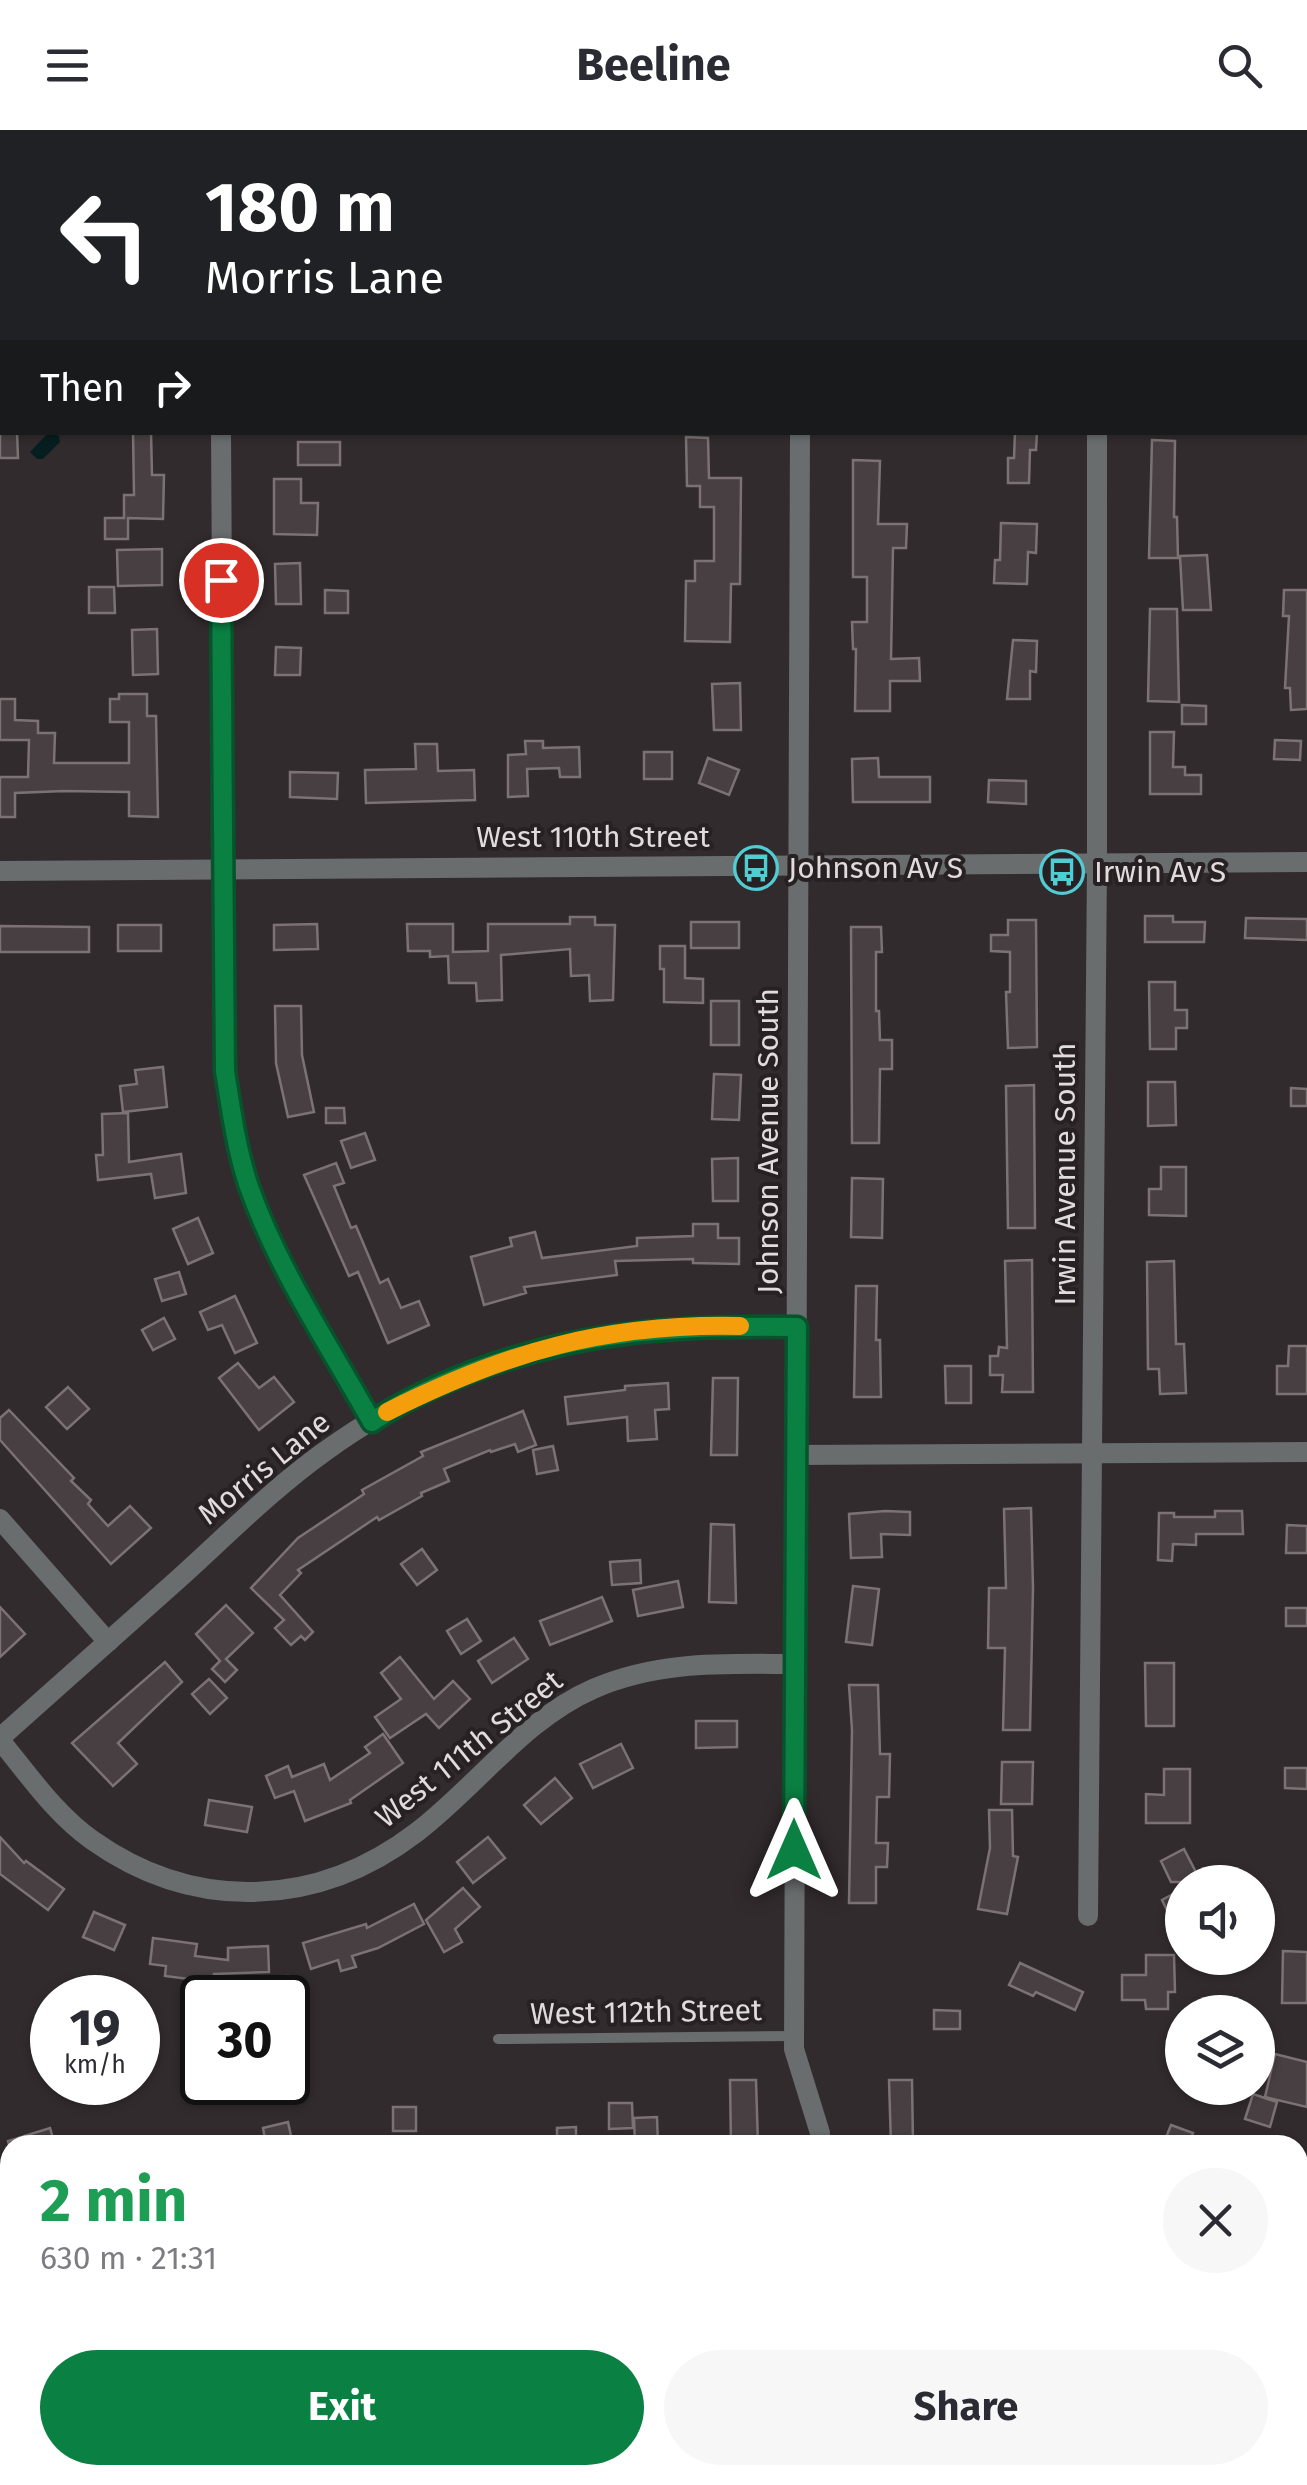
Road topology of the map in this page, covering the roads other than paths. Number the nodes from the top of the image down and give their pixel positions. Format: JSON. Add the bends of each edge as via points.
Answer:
{"nodes":[{"id":1,"x":221,"y":435,"type":"edge"},
{"id":2,"x":800,"y":435,"type":"edge"},
{"id":3,"x":1097,"y":435,"type":"edge"},
{"id":4,"x":1307,"y":862,"type":"edge"},
{"id":5,"x":1097,"y":864,"type":"junction"},
{"id":6,"x":799,"y":865,"type":"junction"},
{"id":7,"x":221,"y":869,"type":"junction"},
{"id":8,"x":0,"y":871,"type":"edge"},
{"id":9,"x":797,"y":1327,"type":"junction"},
{"id":10,"x":372,"y":1422,"type":"junction"},
{"id":11,"x":1307,"y":1452,"type":"edge"},
{"id":12,"x":1092,"y":1454,"type":"junction"},
{"id":13,"x":795,"y":1455,"type":"junction"},
{"id":14,"x":0,"y":1519,"type":"edge"},
{"id":15,"x":108,"y":1642,"type":"junction"},
{"id":16,"x":795,"y":1664,"type":"junction"},
{"id":17,"x":0,"y":1739,"type":"edge"},
{"id":18,"x":1088,"y":1916,"type":"dead end"},
{"id":19,"x":794,"y":2036,"type":"junction"},
{"id":20,"x":498,"y":2039,"type":"dead end"},
{"id":21,"x":820,"y":2135,"type":"edge"}],
"edges":[{"from":1,"to":7,"type":"street"},
{"from":2,"to":6,"type":"street","name":"Johnson Avenue South"},
{"from":3,"to":5,"type":"street","name":"Irwin Avenue South"},
{"from":4,"to":5,"type":"street","name":"West 110th Street"},
{"from":5,"to":6,"type":"street","name":"West 110th Street"},
{"from":5,"to":12,"type":"street","name":"Irwin Avenue South"},
{"from":6,"to":7,"type":"street","name":"West 110th Street"},
{"from":6,"to":9,"type":"street","name":"Johnson Avenue South"},
{"from":7,"to":8,"type":"street","name":"West 110th Street"},
{"from":7,"to":10,"type":"street","via":[[225,1071],[248,1183],[269,1236]]},
{"from":9,"to":10,"type":"street","name":"Morris Lane","via":[[655,1328],[584,1338],[449,1380]]},
{"from":9,"to":13,"type":"street","name":"Johnson Avenue South"},
{"from":10,"to":15,"type":"street","name":"Morris Lane","via":[[269,1496]]},
{"from":11,"to":12,"type":"street"},
{"from":12,"to":13,"type":"street"},
{"from":12,"to":18,"type":"street","name":"Irwin Avenue South"},
{"from":13,"to":16,"type":"street","name":"Johnson Avenue South"},
{"from":14,"to":15,"type":"street"},
{"from":15,"to":17,"type":"street","name":"Morris Lane"},
{"from":16,"to":17,"type":"street","name":"West 111th Street","via":[[676,1665],[591,1690],[552,1712],[381,1857],[342,1876],[255,1893],[182,1883],[127,1862],[56,1808]]},
{"from":16,"to":19,"type":"street","name":"Johnson Avenue South"},
{"from":19,"to":20,"type":"lane","name":"West 112th Street"},
{"from":19,"to":21,"type":"street","name":"Johnson Avenue South"}]}
